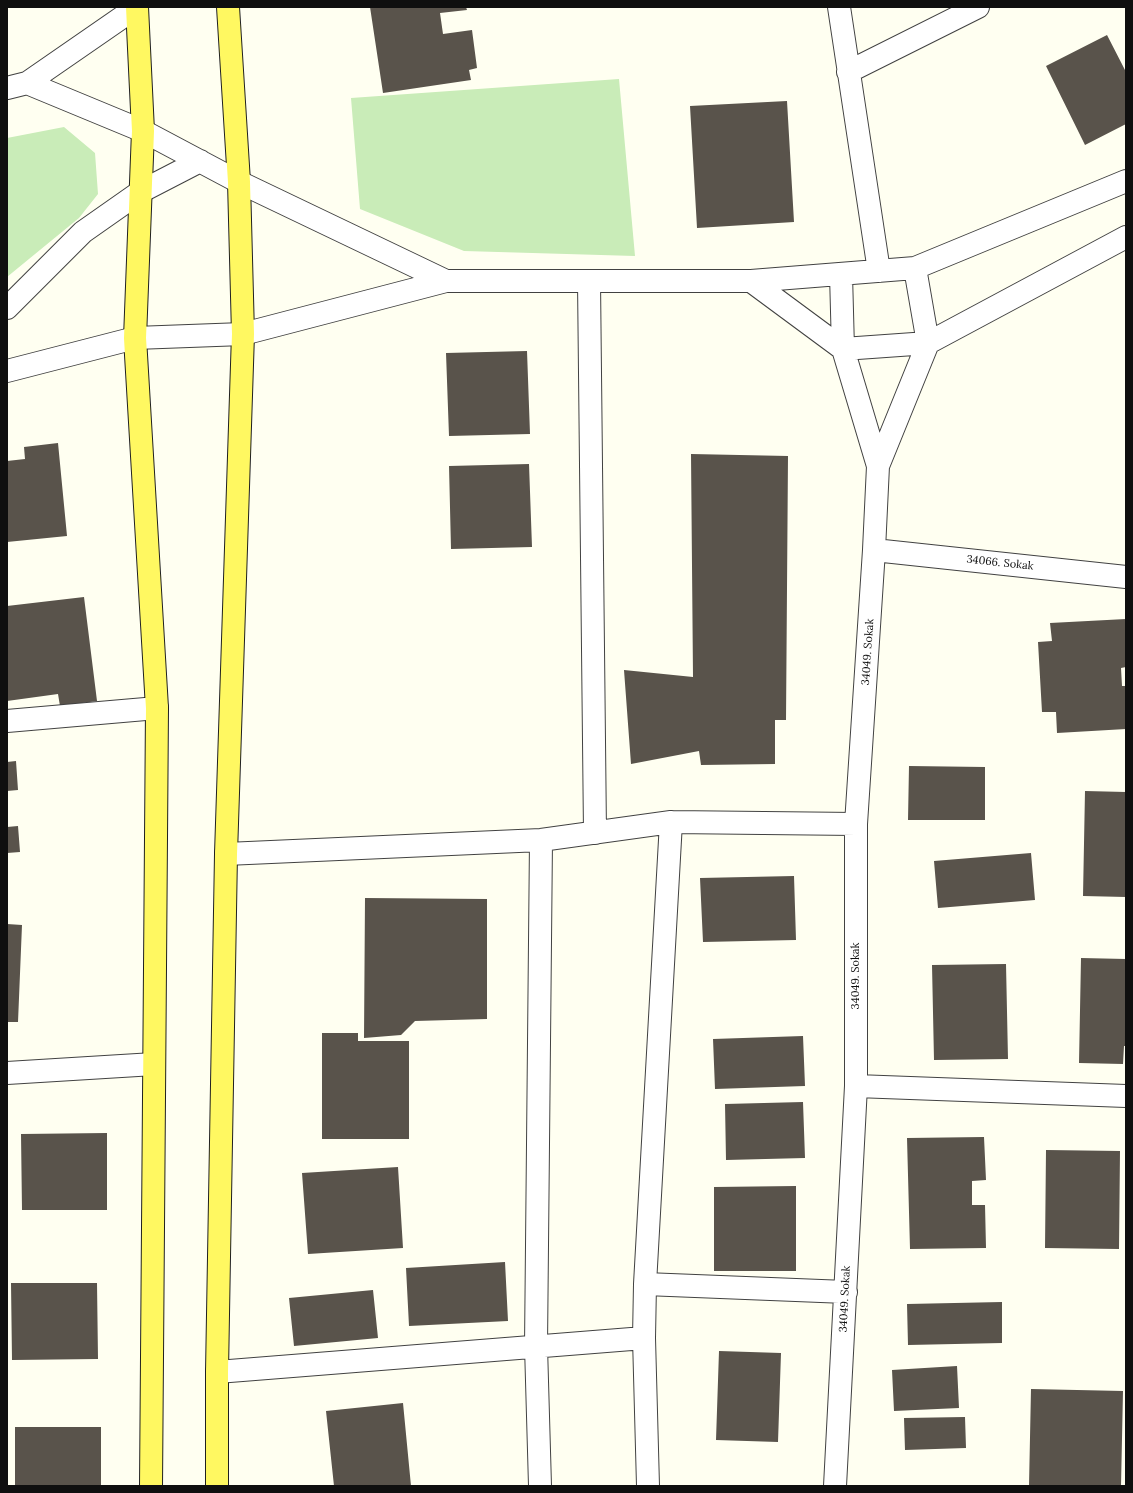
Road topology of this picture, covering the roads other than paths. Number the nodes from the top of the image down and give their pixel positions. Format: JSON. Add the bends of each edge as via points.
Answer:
{"nodes":[{"id":1,"x":137,"y":7,"type":"edge"},
{"id":2,"x":228,"y":7,"type":"edge"},
{"id":3,"x":839,"y":7,"type":"edge"},
{"id":4,"x":978,"y":7,"type":"edge"},
{"id":5,"x":848,"y":72,"type":"junction"},
{"id":6,"x":17,"y":85,"type":"edge"},
{"id":7,"x":143,"y":131,"type":"junction"},
{"id":8,"x":200,"y":161,"type":"junction"},
{"id":9,"x":1126,"y":181,"type":"edge"},
{"id":10,"x":239,"y":182,"type":"junction"},
{"id":11,"x":140,"y":192,"type":"junction"},
{"id":12,"x":1126,"y":237,"type":"edge"},
{"id":13,"x":915,"y":268,"type":"junction"},
{"id":14,"x":879,"y":271,"type":"junction"},
{"id":15,"x":841,"y":274,"type":"junction"},
{"id":16,"x":446,"y":281,"type":"junction"},
{"id":17,"x":590,"y":281,"type":"junction"},
{"id":18,"x":751,"y":281,"type":"junction"},
{"id":19,"x":7,"y":308,"type":"edge"},
{"id":20,"x":242,"y":334,"type":"junction"},
{"id":21,"x":135,"y":338,"type":"junction"},
{"id":22,"x":928,"y":343,"type":"junction"},
{"id":23,"x":843,"y":349,"type":"junction"},
{"id":24,"x":7,"y":371,"type":"edge"},
{"id":25,"x":878,"y":466,"type":"junction"},
{"id":26,"x":874,"y":550,"type":"junction"},
{"id":27,"x":1126,"y":577,"type":"edge"},
{"id":28,"x":157,"y":708,"type":"junction"},
{"id":29,"x":7,"y":721,"type":"edge"},
{"id":30,"x":671,"y":822,"type":"junction"},
{"id":31,"x":856,"y":824,"type":"junction"},
{"id":32,"x":595,"y":833,"type":"junction"},
{"id":33,"x":540,"y":840,"type":"junction"},
{"id":34,"x":226,"y":854,"type":"junction"},
{"id":35,"x":154,"y":1064,"type":"junction"},
{"id":36,"x":7,"y":1073,"type":"edge"},
{"id":37,"x":856,"y":1086,"type":"junction"},
{"id":38,"x":1126,"y":1096,"type":"edge"},
{"id":39,"x":645,"y":1284,"type":"junction"},
{"id":40,"x":846,"y":1292,"type":"junction"},
{"id":41,"x":644,"y":1338,"type":"junction"},
{"id":42,"x":536,"y":1346,"type":"junction"},
{"id":43,"x":217,"y":1372,"type":"junction"},
{"id":44,"x":151,"y":1486,"type":"edge"},
{"id":45,"x":217,"y":1486,"type":"edge"},
{"id":46,"x":540,"y":1486,"type":"edge"},
{"id":47,"x":648,"y":1486,"type":"edge"},
{"id":48,"x":835,"y":1486,"type":"edge"}],
"edges":[{"from":1,"to":6,"type":"street"},
{"from":1,"to":7,"type":"main road"},
{"from":2,"to":10,"type":"main road"},
{"from":3,"to":5,"type":"street"},
{"from":4,"to":5,"type":"street"},
{"from":5,"to":14,"type":"street"},
{"from":6,"to":7,"type":"street"},
{"from":7,"to":8,"type":"street"},
{"from":7,"to":11,"type":"main road"},
{"from":8,"to":10,"type":"street"},
{"from":8,"to":11,"type":"street"},
{"from":9,"to":13,"type":"street"},
{"from":10,"to":16,"type":"street"},
{"from":10,"to":20,"type":"main road"},
{"from":11,"to":19,"type":"street","via":[[83,232]]},
{"from":11,"to":21,"type":"main road"},
{"from":12,"to":22,"type":"street"},
{"from":13,"to":14,"type":"street"},
{"from":13,"to":22,"type":"street"},
{"from":14,"to":15,"type":"street"},
{"from":15,"to":18,"type":"street"},
{"from":15,"to":23,"type":"street"},
{"from":16,"to":17,"type":"street"},
{"from":16,"to":20,"type":"street"},
{"from":17,"to":18,"type":"street"},
{"from":17,"to":32,"type":"street"},
{"from":18,"to":23,"type":"street"},
{"from":20,"to":21,"type":"street"},
{"from":20,"to":34,"type":"main road"},
{"from":21,"to":24,"type":"street"},
{"from":21,"to":28,"type":"main road"},
{"from":22,"to":23,"type":"street"},
{"from":22,"to":25,"type":"street"},
{"from":23,"to":25,"type":"street"},
{"from":25,"to":26,"type":"street","name":"34049. Sokak"},
{"from":26,"to":27,"type":"street","name":"34066. Sokak"},
{"from":26,"to":31,"type":"street","name":"34049. Sokak"},
{"from":28,"to":29,"type":"street"},
{"from":28,"to":35,"type":"main road"},
{"from":30,"to":31,"type":"street"},
{"from":30,"to":32,"type":"street"},
{"from":30,"to":39,"type":"street"},
{"from":31,"to":37,"type":"street","name":"34049. Sokak"},
{"from":32,"to":33,"type":"street"},
{"from":33,"to":34,"type":"street"},
{"from":33,"to":42,"type":"street"},
{"from":34,"to":43,"type":"main road"},
{"from":35,"to":36,"type":"street"},
{"from":35,"to":44,"type":"main road"},
{"from":37,"to":38,"type":"street"},
{"from":37,"to":40,"type":"street","name":"34049. Sokak"},
{"from":39,"to":40,"type":"street"},
{"from":39,"to":41,"type":"street"},
{"from":40,"to":48,"type":"street","name":"34049. Sokak"},
{"from":41,"to":42,"type":"street"},
{"from":41,"to":47,"type":"street"},
{"from":42,"to":43,"type":"street"},
{"from":42,"to":46,"type":"street"},
{"from":43,"to":45,"type":"main road"}]}
